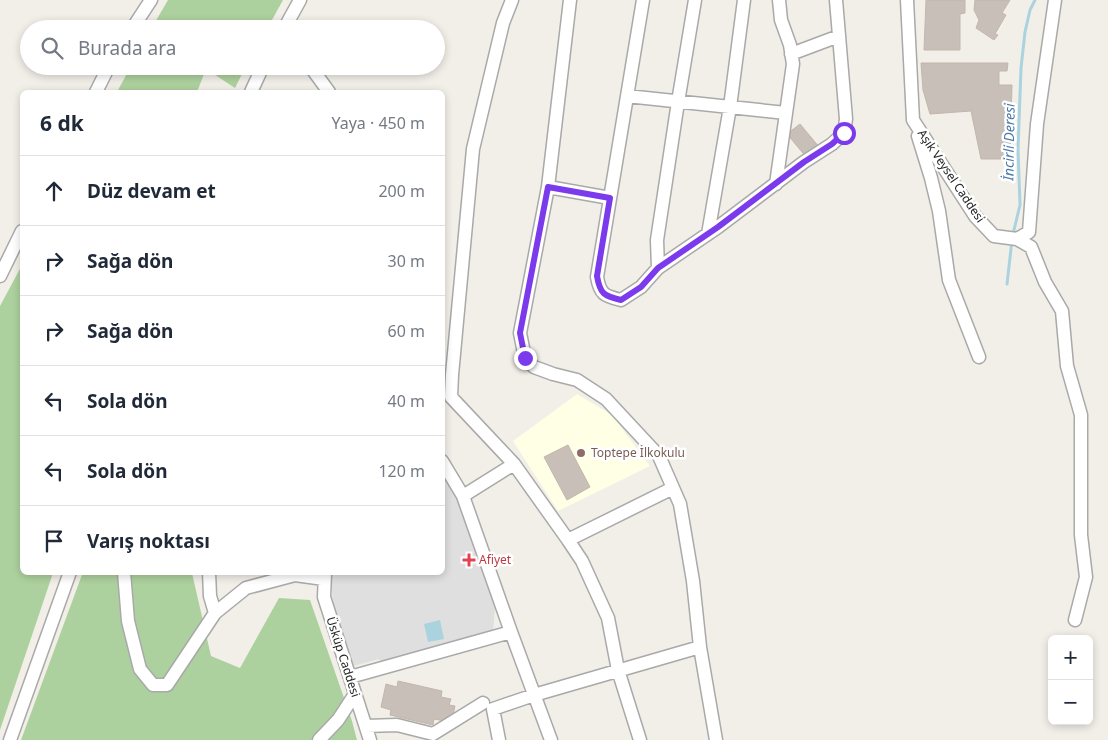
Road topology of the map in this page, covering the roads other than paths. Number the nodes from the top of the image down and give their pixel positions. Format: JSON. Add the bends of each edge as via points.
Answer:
{"nodes":[{"id":1,"x":300,"y":0,"type":"edge"},
{"id":2,"x":512,"y":0,"type":"edge"},
{"id":3,"x":570,"y":0,"type":"edge"},
{"id":4,"x":643,"y":0,"type":"edge"},
{"id":5,"x":695,"y":0,"type":"edge"},
{"id":6,"x":744,"y":0,"type":"edge"},
{"id":7,"x":779,"y":0,"type":"edge"},
{"id":8,"x":836,"y":0,"type":"edge"},
{"id":9,"x":907,"y":0,"type":"edge"},
{"id":10,"x":1054,"y":0,"type":"edge"},
{"id":11,"x":148,"y":3,"type":"edge"},
{"id":12,"x":138,"y":20,"type":"edge"},
{"id":13,"x":289,"y":20,"type":"edge"},
{"id":14,"x":839,"y":36,"type":"junction"},
{"id":15,"x":791,"y":54,"type":"junction"},
{"id":16,"x":104,"y":75,"type":"edge"},
{"id":17,"x":258,"y":75,"type":"edge"},
{"id":18,"x":317,"y":75,"type":"edge"},
{"id":19,"x":97,"y":90,"type":"edge"},
{"id":20,"x":251,"y":90,"type":"edge"},
{"id":21,"x":328,"y":90,"type":"edge"},
{"id":22,"x":627,"y":96,"type":"junction"},
{"id":23,"x":678,"y":102,"type":"junction"},
{"id":24,"x":730,"y":107,"type":"junction"},
{"id":25,"x":786,"y":113,"type":"junction"},
{"id":26,"x":913,"y":120,"type":"junction"},
{"id":27,"x":776,"y":184,"type":"junction"},
{"id":28,"x":548,"y":187,"type":"junction"},
{"id":29,"x":610,"y":198,"type":"junction"},
{"id":30,"x":708,"y":234,"type":"junction"},
{"id":31,"x":20,"y":235,"type":"edge"},
{"id":32,"x":1017,"y":238,"type":"junction"},
{"id":33,"x":658,"y":268,"type":"junction"},
{"id":34,"x":0,"y":276,"type":"edge"},
{"id":35,"x":979,"y":357,"type":"dead end"},
{"id":36,"x":447,"y":401,"type":"edge"},
{"id":37,"x":514,"y":464,"type":"junction"},
{"id":38,"x":445,"y":466,"type":"edge"},
{"id":39,"x":673,"y":488,"type":"junction"},
{"id":40,"x":463,"y":496,"type":"junction"},
{"id":41,"x":568,"y":540,"type":"junction"},
{"id":42,"x":69,"y":575,"type":"edge"},
{"id":43,"x":124,"y":575,"type":"edge"},
{"id":44,"x":209,"y":575,"type":"edge"},
{"id":45,"x":325,"y":576,"type":"edge"},
{"id":46,"x":215,"y":613,"type":"junction"},
{"id":47,"x":1075,"y":620,"type":"dead end"},
{"id":48,"x":511,"y":632,"type":"junction"},
{"id":49,"x":700,"y":647,"type":"junction"},
{"id":50,"x":618,"y":670,"type":"junction"},
{"id":51,"x":350,"y":677,"type":"junction"},
{"id":52,"x":355,"y":694,"type":"junction"},
{"id":53,"x":534,"y":695,"type":"junction"},
{"id":54,"x":483,"y":703,"type":"dead end"},
{"id":55,"x":366,"y":726,"type":"junction"},
{"id":56,"x":10,"y":740,"type":"edge"},
{"id":57,"x":319,"y":740,"type":"edge"},
{"id":58,"x":370,"y":740,"type":"edge"},
{"id":59,"x":499,"y":740,"type":"edge"},
{"id":60,"x":551,"y":740,"type":"edge"},
{"id":61,"x":640,"y":740,"type":"edge"},
{"id":62,"x":716,"y":740,"type":"edge"}],
"edges":[{"from":1,"to":13,"type":"street"},
{"from":2,"to":36,"type":"street","via":[[503,23],[473,149]]},
{"from":3,"to":28,"type":"street"},
{"from":4,"to":22,"type":"street"},
{"from":5,"to":23,"type":"street"},
{"from":6,"to":24,"type":"street"},
{"from":7,"to":15,"type":"street"},
{"from":8,"to":14,"type":"street"},
{"from":9,"to":26,"type":"street","name":"Aşık Veysel Caddesi"},
{"from":10,"to":32,"type":"street","via":[[1037,124],[1029,232]]},
{"from":11,"to":12,"type":"street"},
{"from":14,"to":15,"type":"street"},
{"from":14,"to":27,"type":"street","via":[[846,118],[844,133]]},
{"from":15,"to":25,"type":"street"},
{"from":16,"to":19,"type":"street"},
{"from":17,"to":20,"type":"street"},
{"from":18,"to":21,"type":"street"},
{"from":22,"to":23,"type":"street"},
{"from":22,"to":29,"type":"street"},
{"from":23,"to":24,"type":"street"},
{"from":23,"to":33,"type":"street","via":[[657,240]]},
{"from":24,"to":25,"type":"street"},
{"from":24,"to":30,"type":"street"},
{"from":25,"to":27,"type":"street"},
{"from":26,"to":32,"type":"street","name":"Aşık Veysel Caddesi","via":[[975,216],[994,236]]},
{"from":26,"to":35,"type":"street","via":[[937,203],[950,280]]},
{"from":27,"to":30,"type":"street"},
{"from":28,"to":29,"type":"street"},
{"from":28,"to":39,"type":"street","via":[[520,333],[525,358],[534,368],[577,380],[606,399],[659,456]]},
{"from":29,"to":33,"type":"street","via":[[597,276],[599,288],[606,297],[621,300],[641,287]]},
{"from":30,"to":33,"type":"street"},
{"from":31,"to":34,"type":"street"},
{"from":32,"to":47,"type":"street","via":[[1031,247],[1045,282],[1062,311],[1067,366],[1082,415],[1081,535],[1086,577]]},
{"from":36,"to":37,"type":"street"},
{"from":37,"to":40,"type":"street"},
{"from":37,"to":41,"type":"street"},
{"from":38,"to":40,"type":"street"},
{"from":39,"to":41,"type":"street"},
{"from":39,"to":49,"type":"street","via":[[680,504],[692,571]]},
{"from":40,"to":48,"type":"street"},
{"from":41,"to":50,"type":"street","via":[[582,561],[608,618]]},
{"from":42,"to":56,"type":"street"},
{"from":43,"to":46,"type":"street","via":[[128,621],[137,660],[140,670],[153,685],[167,685]]},
{"from":44,"to":46,"type":"street"},
{"from":45,"to":46,"type":"street","via":[[295,575],[246,588]]},
{"from":45,"to":51,"type":"street","name":"Üsküp Caddesi","via":[[324,597]]},
{"from":48,"to":51,"type":"street"},
{"from":48,"to":53,"type":"street"},
{"from":49,"to":50,"type":"street"},
{"from":49,"to":62,"type":"street"},
{"from":50,"to":53,"type":"street"},
{"from":50,"to":61,"type":"street"},
{"from":51,"to":52,"type":"street","name":"Üsküp Caddesi"},
{"from":52,"to":55,"type":"street","name":"Üsküp Caddesi"},
{"from":52,"to":57,"type":"street","via":[[338,720]]},
{"from":53,"to":59,"type":"street","via":[[493,709]]},
{"from":53,"to":60,"type":"street"},
{"from":54,"to":55,"type":"street","via":[[433,734],[397,725]]},
{"from":55,"to":58,"type":"street","name":"Üsküp Caddesi"}]}
